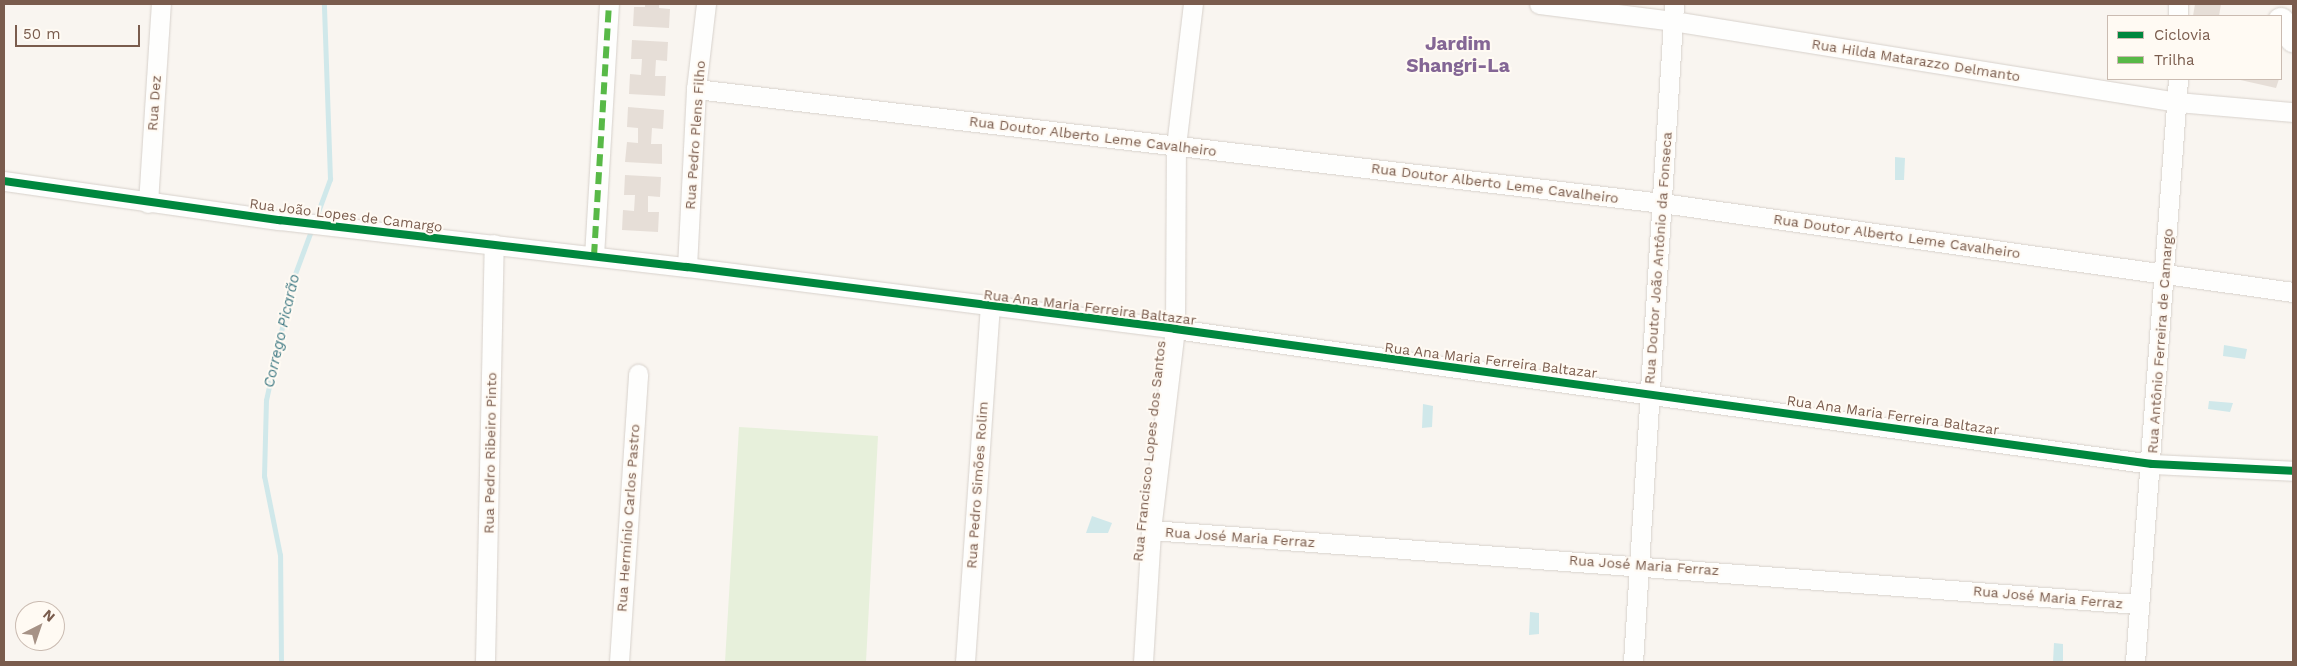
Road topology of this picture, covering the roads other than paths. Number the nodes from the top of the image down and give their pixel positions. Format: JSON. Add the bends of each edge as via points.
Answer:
{"nodes":[{"id":1,"x":161,"y":4,"type":"edge"},
{"id":2,"x":609,"y":4,"type":"edge"},
{"id":3,"x":706,"y":4,"type":"edge"},
{"id":4,"x":1193,"y":4,"type":"edge"},
{"id":5,"x":1539,"y":4,"type":"edge"},
{"id":6,"x":2269,"y":4,"type":"edge"},
{"id":7,"x":1674,"y":13,"type":"edge"},
{"id":8,"x":2277,"y":15,"type":"edge"},
{"id":9,"x":2282,"y":22,"type":"edge"},
{"id":10,"x":2293,"y":39,"type":"edge"},
{"id":11,"x":2178,"y":80,"type":"edge"},
{"id":12,"x":696,"y":89,"type":"junction"},
{"id":13,"x":2178,"y":102,"type":"junction"},
{"id":14,"x":2293,"y":112,"type":"edge"},
{"id":15,"x":1176,"y":146,"type":"junction"},
{"id":16,"x":4,"y":181,"type":"edge"},
{"id":17,"x":148,"y":203,"type":"junction"},
{"id":18,"x":1662,"y":203,"type":"junction"},
{"id":19,"x":494,"y":244,"type":"junction"},
{"id":20,"x":594,"y":256,"type":"junction"},
{"id":21,"x":686,"y":267,"type":"junction"},
{"id":22,"x":2163,"y":274,"type":"junction"},
{"id":23,"x":2293,"y":292,"type":"edge"},
{"id":24,"x":990,"y":307,"type":"junction"},
{"id":25,"x":1175,"y":329,"type":"junction"},
{"id":26,"x":638,"y":374,"type":"dead end"},
{"id":27,"x":1650,"y":393,"type":"junction"},
{"id":28,"x":2152,"y":464,"type":"junction"},
{"id":29,"x":2293,"y":471,"type":"edge"},
{"id":30,"x":1151,"y":530,"type":"junction"},
{"id":31,"x":1639,"y":564,"type":"junction"},
{"id":32,"x":2138,"y":604,"type":"junction"},
{"id":33,"x":485,"y":662,"type":"edge"},
{"id":34,"x":619,"y":662,"type":"edge"},
{"id":35,"x":965,"y":662,"type":"edge"},
{"id":36,"x":1143,"y":662,"type":"edge"},
{"id":37,"x":1633,"y":662,"type":"edge"},
{"id":38,"x":2135,"y":662,"type":"edge"}],
"edges":[{"from":1,"to":17,"type":"street","name":"Rua Dez"},
{"from":2,"to":20,"type":"street"},
{"from":3,"to":12,"type":"street","name":"Rua Pedro Plens Filho"},
{"from":4,"to":15,"type":"street","name":"Rua Francisco Lopes dos Santos"},
{"from":5,"to":7,"type":"street","name":"Rua Hilda Matarazzo Delmanto"},
{"from":6,"to":8,"type":"main road"},
{"from":7,"to":13,"type":"street","name":"Rua Hilda Matarazzo Delmanto"},
{"from":7,"to":18,"type":"street","name":"Rua Doutor João Antônio da Fonseca"},
{"from":9,"to":10,"type":"main road"},
{"from":11,"to":13,"type":"street","name":"Rua Antônio Ferreira de Camargo"},
{"from":12,"to":15,"type":"street","name":"Rua Doutor Alberto Leme Cavalheiro"},
{"from":12,"to":21,"type":"street","name":"Rua Pedro Plens Filho"},
{"from":13,"to":14,"type":"street","name":"Rua Hilda Matarazzo Delmanto"},
{"from":13,"to":22,"type":"street","name":"Rua Antônio Ferreira de Camargo"},
{"from":15,"to":18,"type":"street","name":"Rua Doutor Alberto Leme Cavalheiro"},
{"from":15,"to":25,"type":"street","name":"Rua Francisco Lopes dos Santos"},
{"from":16,"to":17,"type":"street","name":"Rua João Lopes de Camargo","via":[[99,192]]},
{"from":17,"to":19,"type":"street","name":"Rua João Lopes de Camargo"},
{"from":18,"to":22,"type":"street","name":"Rua Doutor Alberto Leme Cavalheiro"},
{"from":18,"to":27,"type":"street","name":"Rua Doutor João Antônio da Fonseca"},
{"from":19,"to":20,"type":"street","name":"Rua João Lopes de Camargo"},
{"from":19,"to":33,"type":"street","name":"Rua Pedro Ribeiro Pinto"},
{"from":20,"to":21,"type":"street","name":"Rua João Lopes de Camargo"},
{"from":21,"to":24,"type":"street","name":"Rua Ana Maria Ferreira Baltazar"},
{"from":22,"to":23,"type":"street","name":"Rua Doutor Alberto Leme Cavalheiro"},
{"from":22,"to":28,"type":"street","name":"Rua Antônio Ferreira de Camargo"},
{"from":24,"to":25,"type":"street","name":"Rua Ana Maria Ferreira Baltazar"},
{"from":24,"to":35,"type":"street","name":"Rua Pedro Simões Rolim"},
{"from":25,"to":27,"type":"street","name":"Rua Ana Maria Ferreira Baltazar"},
{"from":25,"to":30,"type":"street","name":"Rua Francisco Lopes dos Santos"},
{"from":26,"to":34,"type":"street","name":"Rua Hermínio Carlos Pastro"},
{"from":27,"to":28,"type":"street","name":"Rua Ana Maria Ferreira Baltazar"},
{"from":27,"to":31,"type":"street","name":"Rua Doutor João Antônio da Fonseca"},
{"from":28,"to":29,"type":"street","name":"Rua Ana Maria Ferreira Baltazar"},
{"from":28,"to":32,"type":"street","name":"Rua Antônio Ferreira de Camargo"},
{"from":30,"to":31,"type":"street","name":"Rua José Maria Ferraz"},
{"from":30,"to":36,"type":"street","name":"Rua Francisco Lopes dos Santos"},
{"from":31,"to":32,"type":"street","name":"Rua José Maria Ferraz"},
{"from":31,"to":37,"type":"street","name":"Rua Doutor João Antônio da Fonseca"},
{"from":32,"to":38,"type":"street","name":"Rua Antônio Ferreira de Camargo"}]}
